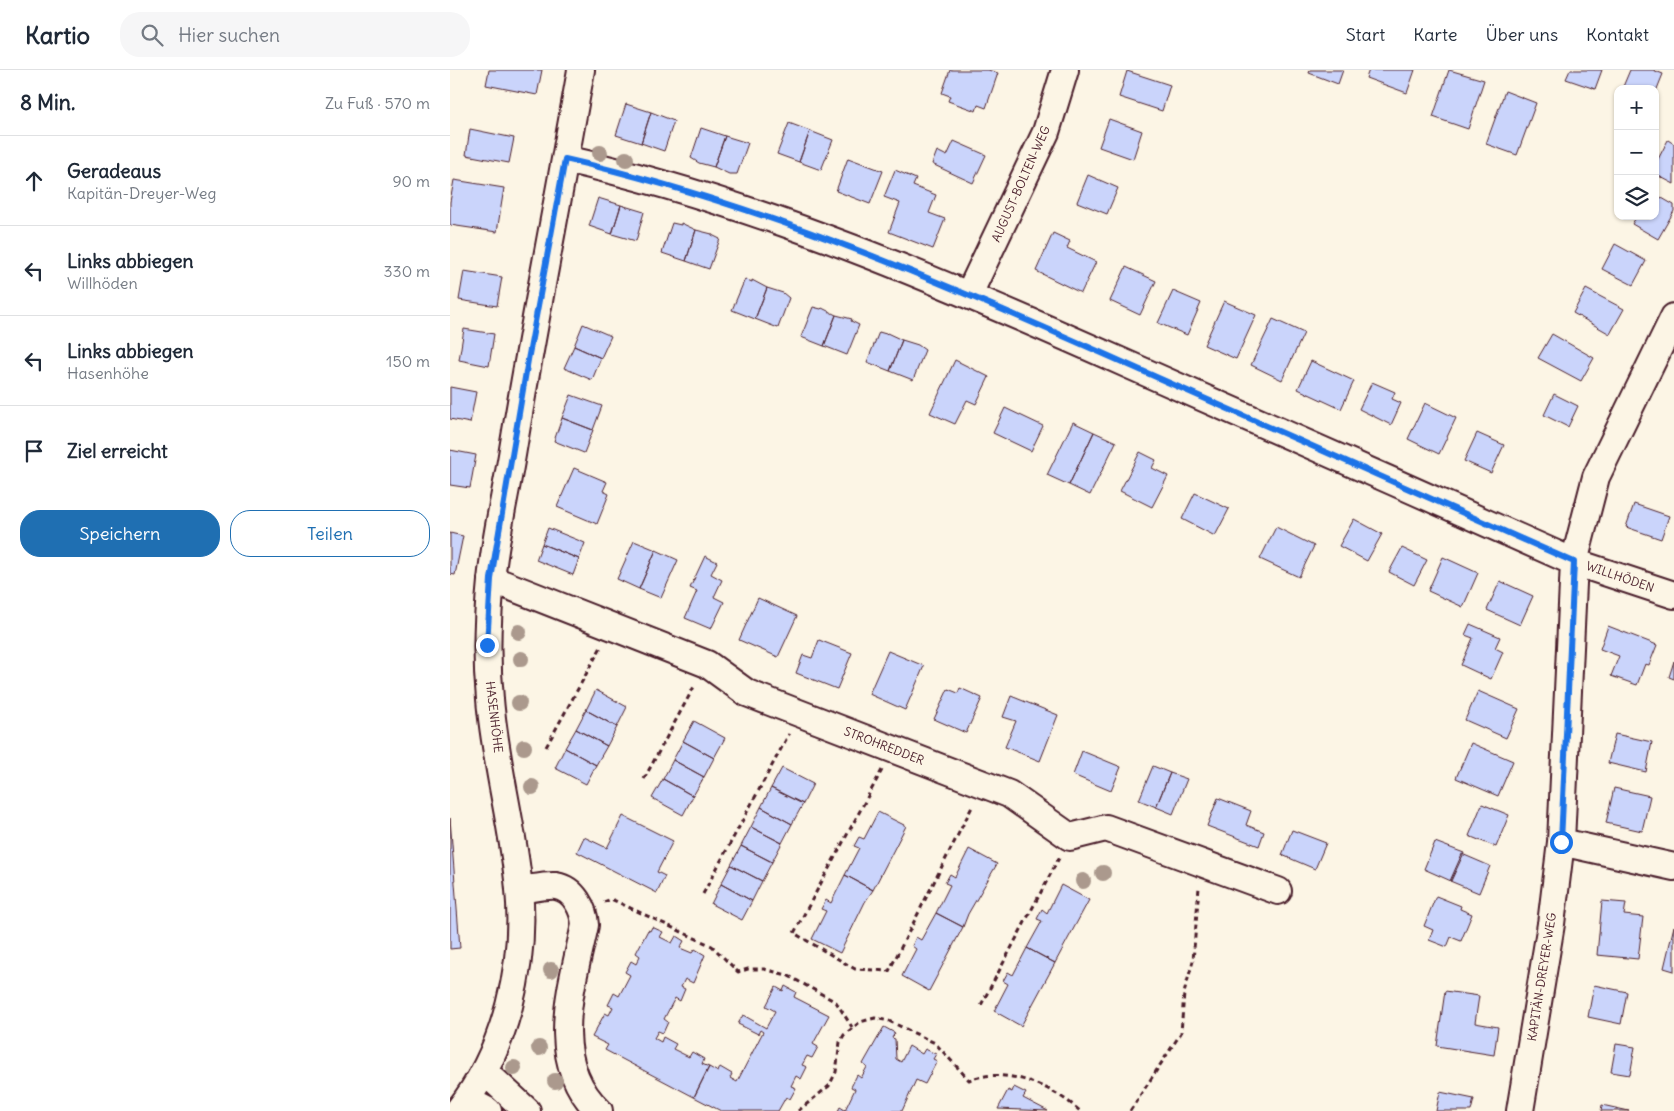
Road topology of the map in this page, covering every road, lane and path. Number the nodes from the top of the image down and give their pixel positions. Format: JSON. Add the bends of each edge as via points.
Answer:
{"nodes":[{"id":1,"x":581,"y":70,"type":"edge"},
{"id":2,"x":1064,"y":70,"type":"edge"},
{"id":3,"x":565,"y":159,"type":"junction"},
{"id":4,"x":969,"y":294,"type":"junction"},
{"id":5,"x":1674,"y":317,"type":"edge"},
{"id":6,"x":1574,"y":562,"type":"junction"},
{"id":7,"x":491,"y":579,"type":"junction"},
{"id":8,"x":1674,"y":595,"type":"edge"},
{"id":9,"x":612,"y":626,"type":"junction"},
{"id":10,"x":707,"y":664,"type":"junction"},
{"id":11,"x":800,"y":714,"type":"junction"},
{"id":12,"x":546,"y":747,"type":"dead end"},
{"id":13,"x":893,"y":750,"type":"junction"},
{"id":14,"x":644,"y":779,"type":"dead end"},
{"id":15,"x":984,"y":785,"type":"junction"},
{"id":16,"x":1070,"y":837,"type":"junction"},
{"id":17,"x":1561,"y":842,"type":"junction"},
{"id":18,"x":1201,"y":862,"type":"junction"},
{"id":19,"x":1674,"y":868,"type":"edge"},
{"id":20,"x":519,"y":890,"type":"junction"},
{"id":21,"x":1278,"y":891,"type":"dead end"},
{"id":22,"x":703,"y":894,"type":"dead end"},
{"id":23,"x":584,"y":911,"type":"junction"},
{"id":24,"x":981,"y":1005,"type":"dead end"},
{"id":25,"x":852,"y":1027,"type":"junction"},
{"id":26,"x":484,"y":1071,"type":"junction"},
{"id":27,"x":471,"y":1107,"type":"edge"},
{"id":28,"x":527,"y":1111,"type":"edge"},
{"id":29,"x":599,"y":1111,"type":"edge"},
{"id":30,"x":798,"y":1111,"type":"edge"},
{"id":31,"x":1080,"y":1111,"type":"edge"},
{"id":32,"x":1130,"y":1111,"type":"edge"},
{"id":33,"x":1520,"y":1111,"type":"edge"}],
"edges":[{"from":1,"to":3,"type":"street","name":"HASENHÖHE"},
{"from":2,"to":4,"type":"street","name":"AUGUST-BOLTEN-WEG","via":[[1046,132]]},
{"from":3,"to":4,"type":"street","name":"WILLHÖDEN","via":[[618,171],[748,210]]},
{"from":3,"to":7,"type":"street","name":"HASENHÖHE"},
{"from":4,"to":6,"type":"street","name":"WILLHÖDEN"},
{"from":5,"to":6,"type":"street","name":"KAPITÄN-DREYER-WEG","via":[[1596,477]]},
{"from":6,"to":8,"type":"street","name":"WILLHÖDEN"},
{"from":6,"to":17,"type":"street","name":"KAPITÄN-DREYER-WEG"},
{"from":7,"to":9,"type":"street","name":"STROHREDDER"},
{"from":7,"to":20,"type":"street","name":"HASENHÖHE","via":[[487,645],[490,700]]},
{"from":9,"to":10,"type":"street","name":"STROHREDDER"},
{"from":9,"to":12,"type":"path"},
{"from":10,"to":11,"type":"street","name":"STROHREDDER","via":[[747,693]]},
{"from":10,"to":14,"type":"path"},
{"from":11,"to":13,"type":"street","name":"STROHREDDER"},
{"from":11,"to":22,"type":"path"},
{"from":13,"to":15,"type":"street","name":"STROHREDDER"},
{"from":13,"to":15,"type":"path","via":[[794,932],[856,969],[890,971]]},
{"from":15,"to":16,"type":"street","name":"STROHREDDER","via":[[1009,794]]},
{"from":16,"to":18,"type":"street","via":[[1106,828]]},
{"from":16,"to":24,"type":"path"},
{"from":17,"to":19,"type":"street"},
{"from":17,"to":33,"type":"street","name":"KAPITÄN-DREYER-WEG"},
{"from":18,"to":21,"type":"street"},
{"from":18,"to":32,"type":"path","via":[[1192,961],[1184,993],[1181,1033]]},
{"from":20,"to":23,"type":"street","via":[[557,886],[574,897]]},
{"from":20,"to":26,"type":"street","name":"HASENHÖHE","via":[[520,931],[514,980],[499,1035]]},
{"from":23,"to":25,"type":"path","via":[[611,899],[638,910],[712,946],[738,972],[764,969],[787,975],[836,1002]]},
{"from":23,"to":29,"type":"street","via":[[585,925],[566,1012],[568,1045],[579,1083]]},
{"from":25,"to":30,"type":"path","via":[[840,1042],[836,1072],[828,1086]]},
{"from":25,"to":31,"type":"path","via":[[875,1018],[889,1021],[935,1043],[969,1080],[982,1075],[1019,1077],[1059,1096]]},
{"from":26,"to":27,"type":"street","name":"HASENHÖHE"},
{"from":26,"to":28,"type":"street"}]}
